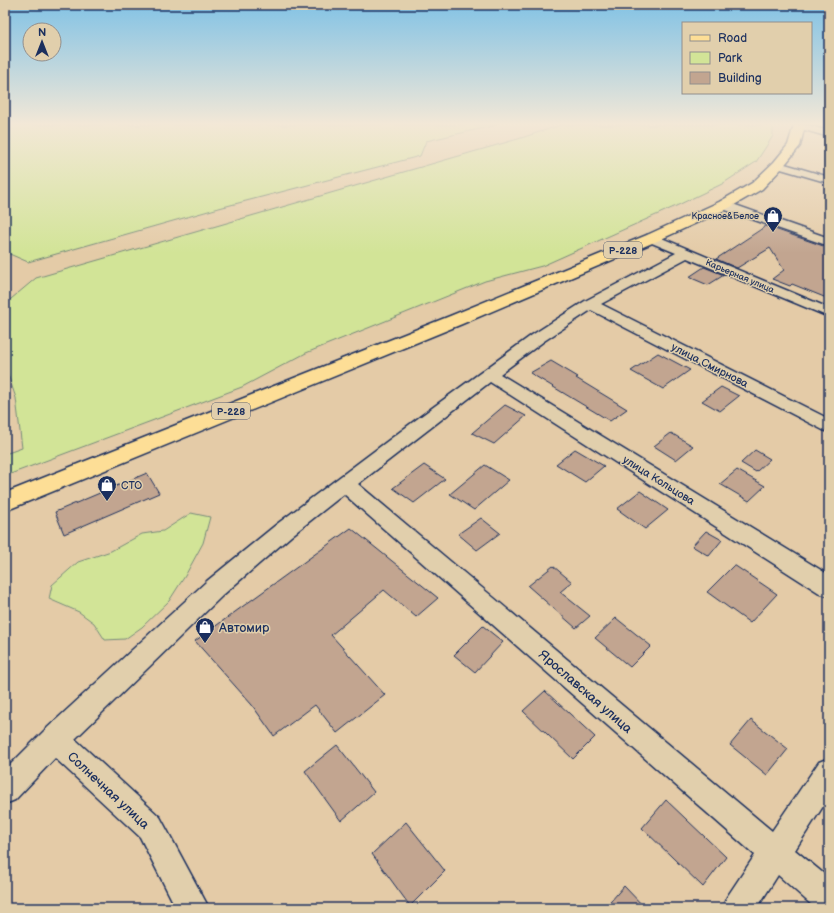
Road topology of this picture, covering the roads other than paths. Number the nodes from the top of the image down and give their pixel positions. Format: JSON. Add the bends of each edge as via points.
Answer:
{"nodes":[{"id":1,"x":776,"y":168,"type":"edge"},
{"id":2,"x":787,"y":168,"type":"edge"},
{"id":3,"x":829,"y":180,"type":"edge"},
{"id":4,"x":724,"y":205,"type":"junction"},
{"id":5,"x":652,"y":238,"type":"junction"},
{"id":6,"x":829,"y":242,"type":"edge"},
{"id":7,"x":686,"y":253,"type":"junction"},
{"id":8,"x":590,"y":304,"type":"junction"},
{"id":9,"x":829,"y":313,"type":"edge"},
{"id":10,"x":489,"y":374,"type":"junction"},
{"id":11,"x":829,"y":426,"type":"edge"},
{"id":12,"x":344,"y":483,"type":"junction"},
{"id":13,"x":5,"y":502,"type":"edge"},
{"id":14,"x":829,"y":587,"type":"edge"},
{"id":15,"x":55,"y":739,"type":"junction"},
{"id":16,"x":829,"y":772,"type":"edge"},
{"id":17,"x":5,"y":790,"type":"edge"},
{"id":18,"x":774,"y":854,"type":"junction"},
{"id":19,"x":829,"y":899,"type":"edge"},
{"id":20,"x":193,"y":908,"type":"edge"},
{"id":21,"x":738,"y":908,"type":"edge"}],
"edges":[{"from":1,"to":4,"type":"main road","number":"Р-228","via":[[758,186]]},
{"from":2,"to":3,"type":"street"},
{"from":4,"to":5,"type":"main road","number":"Р-228"},
{"from":4,"to":6,"type":"street"},
{"from":5,"to":7,"type":"street","name":"Карьерная улица"},
{"from":5,"to":13,"type":"main road","number":"Р-228"},
{"from":7,"to":8,"type":"street"},
{"from":7,"to":9,"type":"street","name":"Карьерная улица"},
{"from":8,"to":10,"type":"street"},
{"from":8,"to":11,"type":"street","name":"улица Смирнова"},
{"from":10,"to":12,"type":"street"},
{"from":10,"to":14,"type":"street","name":"улица Кольцова"},
{"from":12,"to":15,"type":"street","via":[[215,588]]},
{"from":12,"to":18,"type":"street","name":"Ярославская улица"},
{"from":15,"to":17,"type":"street"},
{"from":15,"to":20,"type":"street","name":"Солнечная улица","via":[[150,827]]},
{"from":16,"to":18,"type":"street"},
{"from":18,"to":19,"type":"street","name":"Ярославская улица"},
{"from":18,"to":21,"type":"street"}]}
